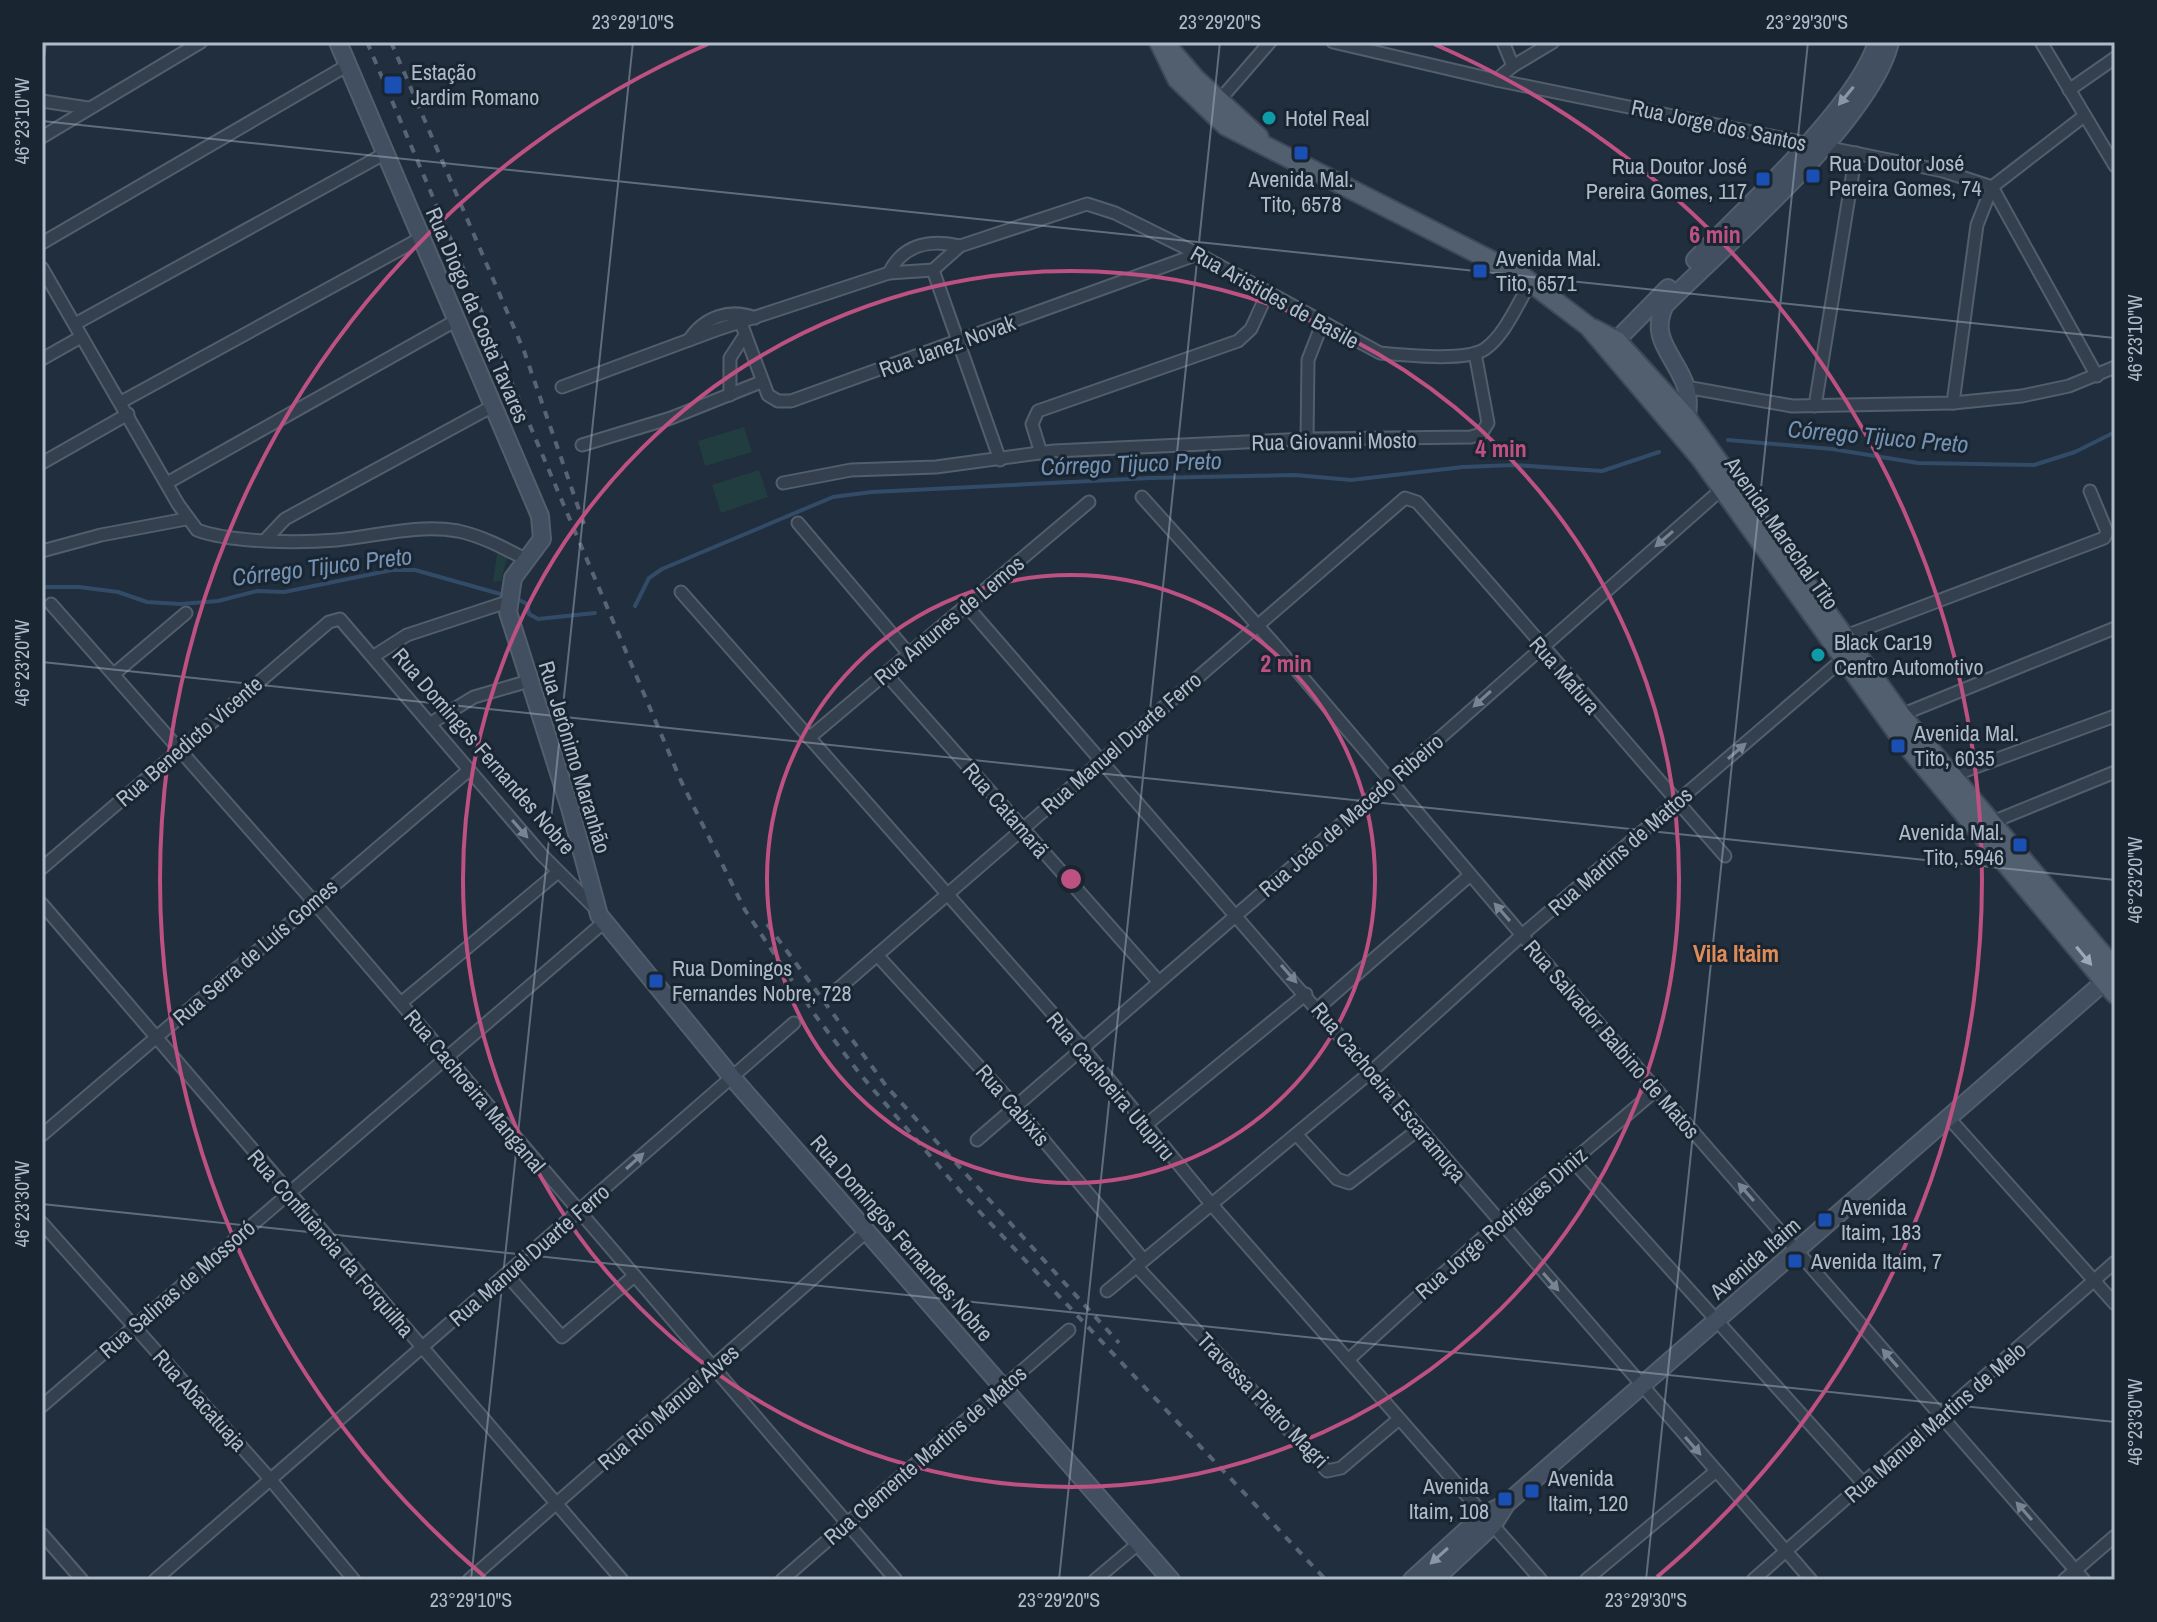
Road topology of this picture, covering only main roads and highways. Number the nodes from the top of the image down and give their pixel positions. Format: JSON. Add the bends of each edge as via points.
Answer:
{"nodes":[{"id":1,"x":1161,"y":42,"type":"edge"},
{"id":2,"x":1617,"y":340,"type":"junction"},
{"id":3,"x":2112,"y":979,"type":"edge"}],
"edges":[{"from":1,"to":2,"type":"main road","name":"Avenida Marechal Tito","via":[[1214,106],[1263,142],[1531,282],[1588,326]]},
{"from":2,"to":3,"type":"main road","name":"Avenida Marechal Tito","via":[[1687,418],[1901,715]]},
{"from":2,"to":3,"type":"main road","name":"Avenida Marechal Tito","one_way":true,"via":[[1903,741]]}]}
